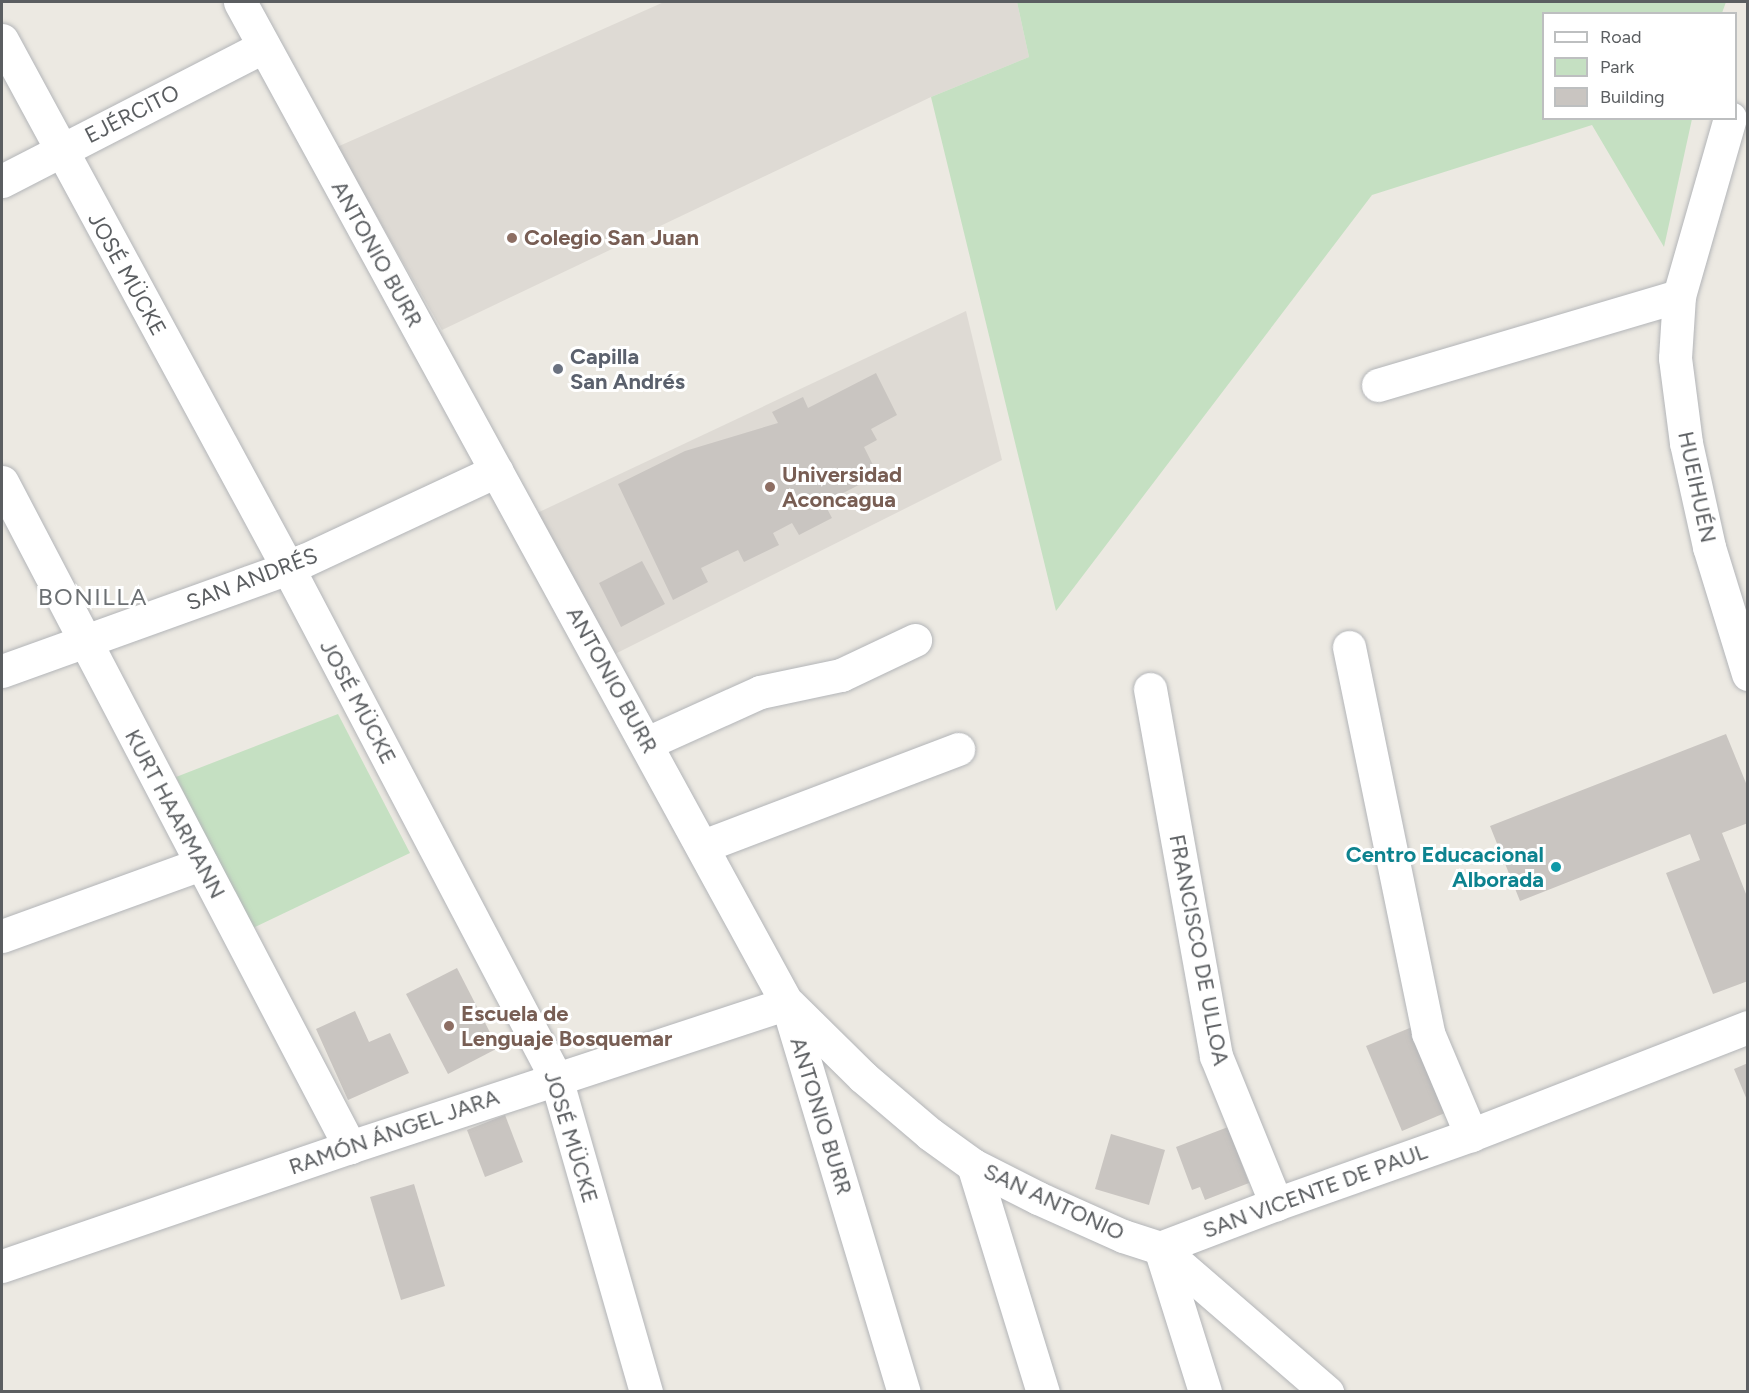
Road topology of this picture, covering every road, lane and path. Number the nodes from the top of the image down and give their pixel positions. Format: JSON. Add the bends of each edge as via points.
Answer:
{"nodes":[{"id":1,"x":240,"y":2,"type":"edge"},
{"id":2,"x":2,"y":40,"type":"edge"},
{"id":3,"x":263,"y":47,"type":"junction"},
{"id":4,"x":1730,"y":120,"type":"edge"},
{"id":5,"x":60,"y":151,"type":"junction"},
{"id":6,"x":2,"y":181,"type":"edge"},
{"id":7,"x":1679,"y":296,"type":"junction"},
{"id":8,"x":1378,"y":385,"type":"dead end"},
{"id":9,"x":496,"y":471,"type":"junction"},
{"id":10,"x":2,"y":482,"type":"edge"},
{"id":11,"x":288,"y":568,"type":"junction"},
{"id":12,"x":915,"y":640,"type":"dead end"},
{"id":13,"x":85,"y":642,"type":"junction"},
{"id":14,"x":1349,"y":647,"type":"dead end"},
{"id":15,"x":2,"y":670,"type":"edge"},
{"id":16,"x":1748,"y":674,"type":"edge"},
{"id":17,"x":1150,"y":689,"type":"dead end"},
{"id":18,"x":647,"y":743,"type":"junction"},
{"id":19,"x":958,"y":749,"type":"dead end"},
{"id":20,"x":703,"y":846,"type":"junction"},
{"id":21,"x":201,"y":864,"type":"junction"},
{"id":22,"x":2,"y":936,"type":"edge"},
{"id":23,"x":787,"y":1003,"type":"junction"},
{"id":24,"x":1748,"y":1027,"type":"edge"},
{"id":25,"x":556,"y":1078,"type":"junction"},
{"id":26,"x":1472,"y":1135,"type":"junction"},
{"id":27,"x":350,"y":1146,"type":"junction"},
{"id":28,"x":973,"y":1165,"type":"junction"},
{"id":29,"x":1276,"y":1204,"type":"junction"},
{"id":30,"x":1160,"y":1248,"type":"junction"},
{"id":31,"x":2,"y":1266,"type":"edge"},
{"id":32,"x":646,"y":1392,"type":"edge"},
{"id":33,"x":904,"y":1392,"type":"edge"},
{"id":34,"x":1043,"y":1392,"type":"edge"},
{"id":35,"x":1205,"y":1392,"type":"edge"},
{"id":36,"x":1327,"y":1392,"type":"edge"}],
"edges":[{"from":1,"to":3,"type":"street","name":"ANTONIO BURR"},
{"from":2,"to":5,"type":"street","name":"JOSÉ MÜCKE"},
{"from":3,"to":5,"type":"street","name":"EJÉRCITO"},
{"from":3,"to":9,"type":"street","name":"ANTONIO BURR"},
{"from":4,"to":7,"type":"street","name":"HUEIHUÉN"},
{"from":5,"to":6,"type":"street","name":"EJÉRCITO"},
{"from":5,"to":11,"type":"street","name":"JOSÉ MÜCKE"},
{"from":7,"to":8,"type":"street"},
{"from":7,"to":16,"type":"street","name":"HUEIHUÉN","via":[[1675,358],[1686,443],[1709,547]]},
{"from":9,"to":11,"type":"street","name":"SAN ANDRÉS"},
{"from":9,"to":18,"type":"street","name":"ANTONIO BURR"},
{"from":10,"to":13,"type":"street","name":"KURT HAARMANN"},
{"from":11,"to":13,"type":"street","name":"SAN ANDRÉS"},
{"from":11,"to":25,"type":"street","name":"JOSÉ MÜCKE"},
{"from":12,"to":18,"type":"street","via":[[841,675],[760,692]]},
{"from":13,"to":15,"type":"street","name":"SAN ANDRÉS"},
{"from":13,"to":21,"type":"street","name":"KURT HAARMANN"},
{"from":14,"to":26,"type":"street","via":[[1428,1033]]},
{"from":17,"to":29,"type":"street","name":"FRANCISCO DE ULLOA","via":[[1216,1056]]},
{"from":18,"to":20,"type":"street","name":"ANTONIO BURR"},
{"from":19,"to":20,"type":"street"},
{"from":20,"to":23,"type":"street","name":"ANTONIO BURR"},
{"from":21,"to":22,"type":"street"},
{"from":21,"to":27,"type":"street","name":"KURT HAARMANN"},
{"from":23,"to":25,"type":"street","name":"RAMÓN ÁNGEL JARA"},
{"from":23,"to":28,"type":"street","name":"SAN ANTONIO","via":[[863,1077]]},
{"from":23,"to":33,"type":"street","name":"ANTONIO BURR"},
{"from":24,"to":26,"type":"street","name":"SAN VICENTE DE PAUL"},
{"from":25,"to":27,"type":"street","name":"RAMÓN ÁNGEL JARA"},
{"from":25,"to":32,"type":"street","name":"JOSÉ MÜCKE"},
{"from":26,"to":29,"type":"street","name":"SAN VICENTE DE PAUL"},
{"from":27,"to":31,"type":"street","name":"RAMÓN ÁNGEL JARA"},
{"from":28,"to":30,"type":"street","name":"SAN ANTONIO","via":[[1075,1216]]},
{"from":28,"to":34,"type":"street"},
{"from":29,"to":30,"type":"street","name":"SAN VICENTE DE PAUL"},
{"from":30,"to":35,"type":"street"},
{"from":30,"to":36,"type":"street","name":"SAN ANTONIO"}]}
